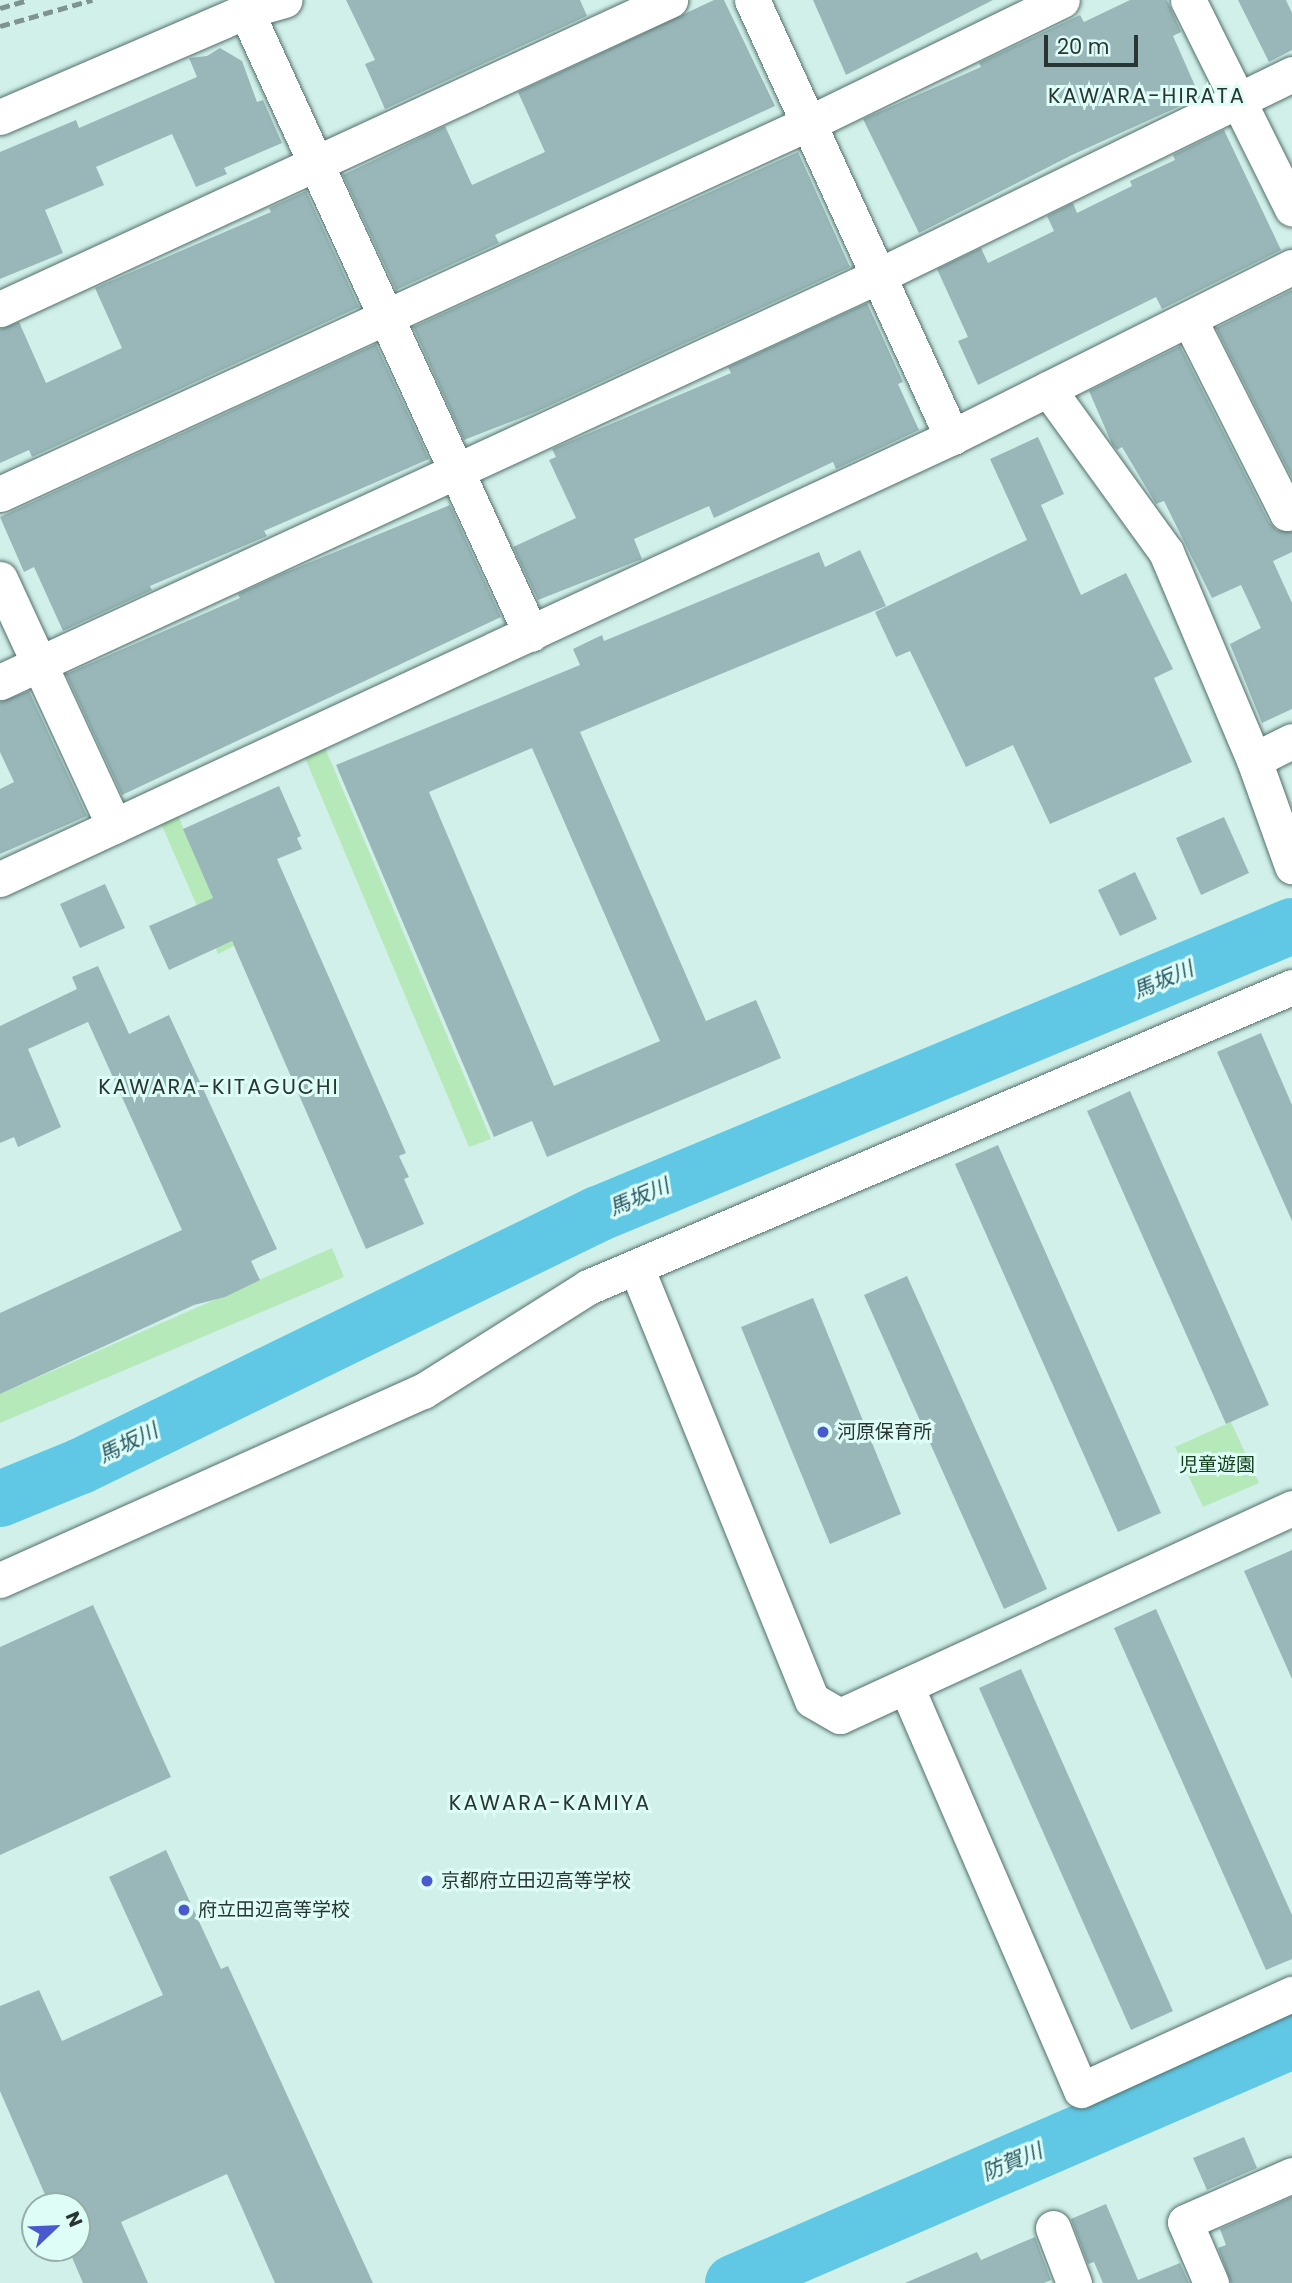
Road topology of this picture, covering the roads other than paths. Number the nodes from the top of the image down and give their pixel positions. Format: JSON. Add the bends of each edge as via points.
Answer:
{"nodes":[{"id":1,"x":284,"y":0,"type":"edge"},
{"id":2,"x":670,"y":0,"type":"edge"},
{"id":3,"x":752,"y":0,"type":"edge"},
{"id":4,"x":1062,"y":0,"type":"edge"},
{"id":5,"x":1188,"y":0,"type":"edge"},
{"id":6,"x":246,"y":11,"type":"junction"},
{"id":7,"x":1292,"y":74,"type":"edge"},
{"id":8,"x":1238,"y":101,"type":"junction"},
{"id":9,"x":0,"y":117,"type":"edge"},
{"id":10,"x":809,"y":123,"type":"junction"},
{"id":11,"x":317,"y":163,"type":"junction"},
{"id":12,"x":1292,"y":209,"type":"edge"},
{"id":13,"x":1292,"y":267,"type":"edge"},
{"id":14,"x":878,"y":276,"type":"junction"},
{"id":15,"x":0,"y":309,"type":"edge"},
{"id":16,"x":385,"y":316,"type":"junction"},
{"id":17,"x":1189,"y":319,"type":"junction"},
{"id":18,"x":1048,"y":389,"type":"junction"},
{"id":19,"x":952,"y":437,"type":"junction"},
{"id":20,"x":456,"y":470,"type":"junction"},
{"id":21,"x":0,"y":494,"type":"edge"},
{"id":22,"x":1290,"y":515,"type":"edge"},
{"id":23,"x":0,"y":579,"type":"edge"},
{"id":24,"x":531,"y":634,"type":"junction"},
{"id":25,"x":39,"y":664,"type":"junction"},
{"id":26,"x":0,"y":682,"type":"edge"},
{"id":27,"x":1292,"y":741,"type":"edge"},
{"id":28,"x":1254,"y":760,"type":"junction"},
{"id":29,"x":114,"y":826,"type":"junction"},
{"id":30,"x":1292,"y":866,"type":"edge"},
{"id":31,"x":0,"y":879,"type":"edge"},
{"id":32,"x":1292,"y":987,"type":"edge"},
{"id":33,"x":636,"y":1267,"type":"junction"},
{"id":34,"x":1292,"y":1508,"type":"edge"},
{"id":35,"x":0,"y":1580,"type":"edge"},
{"id":36,"x":905,"y":1686,"type":"junction"},
{"id":37,"x":1292,"y":1994,"type":"edge"},
{"id":38,"x":1292,"y":2175,"type":"edge"},
{"id":39,"x":1053,"y":2228,"type":"dead end"},
{"id":40,"x":1074,"y":2283,"type":"edge"},
{"id":41,"x":1211,"y":2283,"type":"edge"}],
"edges":[{"from":1,"to":6,"type":"street"},
{"from":2,"to":11,"type":"street"},
{"from":3,"to":10,"type":"street"},
{"from":4,"to":10,"type":"street"},
{"from":5,"to":8,"type":"street"},
{"from":6,"to":9,"type":"street"},
{"from":6,"to":11,"type":"street"},
{"from":7,"to":8,"type":"street"},
{"from":8,"to":12,"type":"street"},
{"from":8,"to":14,"type":"street"},
{"from":10,"to":14,"type":"street"},
{"from":10,"to":16,"type":"street"},
{"from":11,"to":15,"type":"street"},
{"from":11,"to":16,"type":"street"},
{"from":13,"to":17,"type":"street"},
{"from":14,"to":19,"type":"street"},
{"from":14,"to":20,"type":"street"},
{"from":16,"to":20,"type":"street"},
{"from":16,"to":21,"type":"street"},
{"from":17,"to":18,"type":"street"},
{"from":17,"to":22,"type":"street"},
{"from":18,"to":19,"type":"street"},
{"from":18,"to":28,"type":"street","via":[[1166,552]]},
{"from":19,"to":24,"type":"street"},
{"from":20,"to":24,"type":"street"},
{"from":20,"to":25,"type":"street"},
{"from":23,"to":25,"type":"street"},
{"from":24,"to":29,"type":"street"},
{"from":25,"to":26,"type":"street"},
{"from":25,"to":29,"type":"street"},
{"from":27,"to":28,"type":"street"},
{"from":28,"to":30,"type":"street"},
{"from":29,"to":31,"type":"street"},
{"from":32,"to":33,"type":"street"},
{"from":33,"to":35,"type":"street","via":[[588,1287],[423,1391]]},
{"from":33,"to":36,"type":"street","via":[[811,1700],[840,1716]]},
{"from":34,"to":36,"type":"street"},
{"from":36,"to":37,"type":"street","via":[[1081,2090]]},
{"from":38,"to":41,"type":"street","via":[[1185,2222]]},
{"from":39,"to":40,"type":"street"}]}
